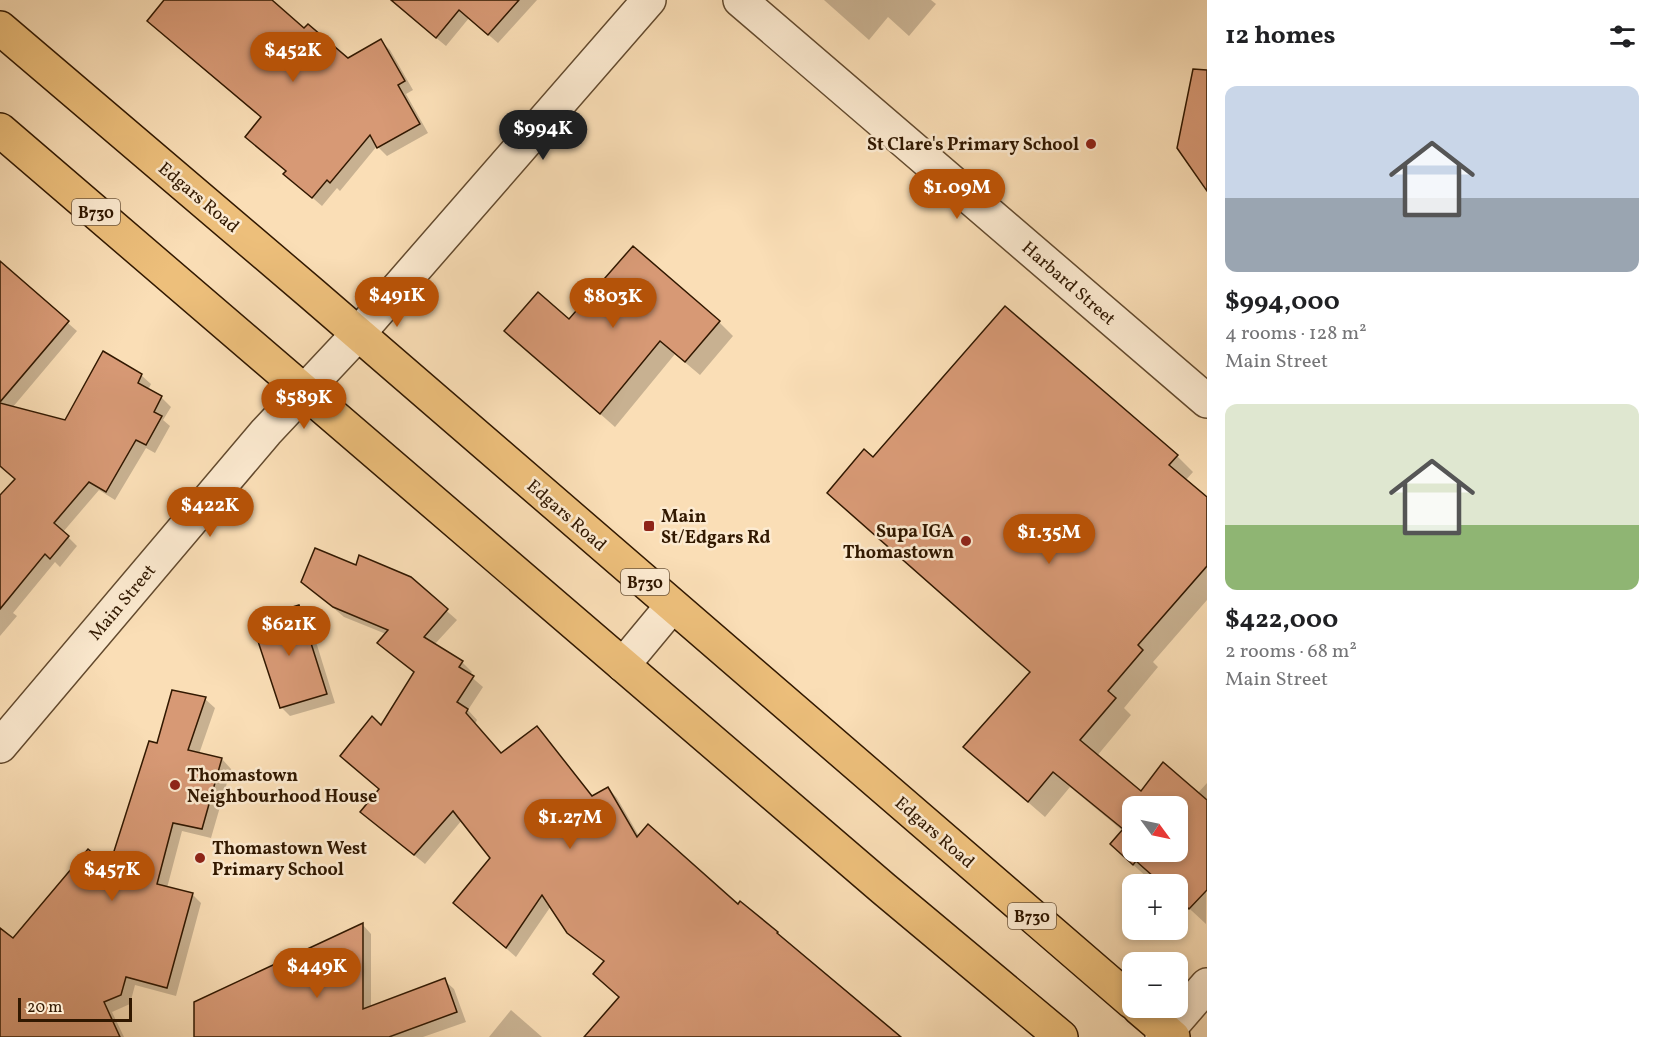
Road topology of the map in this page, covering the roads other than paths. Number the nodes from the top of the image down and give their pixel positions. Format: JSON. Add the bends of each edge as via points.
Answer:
{"nodes":[{"id":1,"x":649,"y":0,"type":"edge"},
{"id":2,"x":740,"y":0,"type":"edge"},
{"id":3,"x":0,"y":28,"type":"edge"},
{"id":4,"x":0,"y":130,"type":"edge"},
{"id":5,"x":358,"y":334,"type":"junction"},
{"id":6,"x":305,"y":392,"type":"junction"},
{"id":7,"x":1207,"y":401,"type":"edge"},
{"id":8,"x":672,"y":606,"type":"junction"},
{"id":9,"x":623,"y":665,"type":"junction"},
{"id":10,"x":0,"y":746,"type":"edge"},
{"id":11,"x":1207,"y":985,"type":"edge"},
{"id":12,"x":1122,"y":993,"type":"edge"},
{"id":13,"x":1149,"y":1018,"type":"edge"},
{"id":14,"x":1167,"y":1035,"type":"edge"},
{"id":15,"x":1061,"y":1037,"type":"edge"}],
"edges":[{"from":1,"to":5,"type":"street","name":"Main Street"},
{"from":2,"to":7,"type":"street","name":"Harbard Street"},
{"from":3,"to":5,"type":"main road","name":"Edgars Road","number":"B730"},
{"from":4,"to":6,"type":"main road","number":"B730"},
{"from":5,"to":6,"type":"street","name":"Main Street"},
{"from":5,"to":8,"type":"main road","name":"Edgars Road","number":"B730"},
{"from":6,"to":9,"type":"main road","number":"B730"},
{"from":6,"to":10,"type":"street","name":"Main Street","via":[[258,441]]},
{"from":8,"to":9,"type":"street"},
{"from":8,"to":12,"type":"main road","name":"Edgars Road","number":"B730"},
{"from":9,"to":15,"type":"main road","number":"B730"},
{"from":11,"to":14,"type":"street"},
{"from":13,"to":14,"type":"main road"}]}
